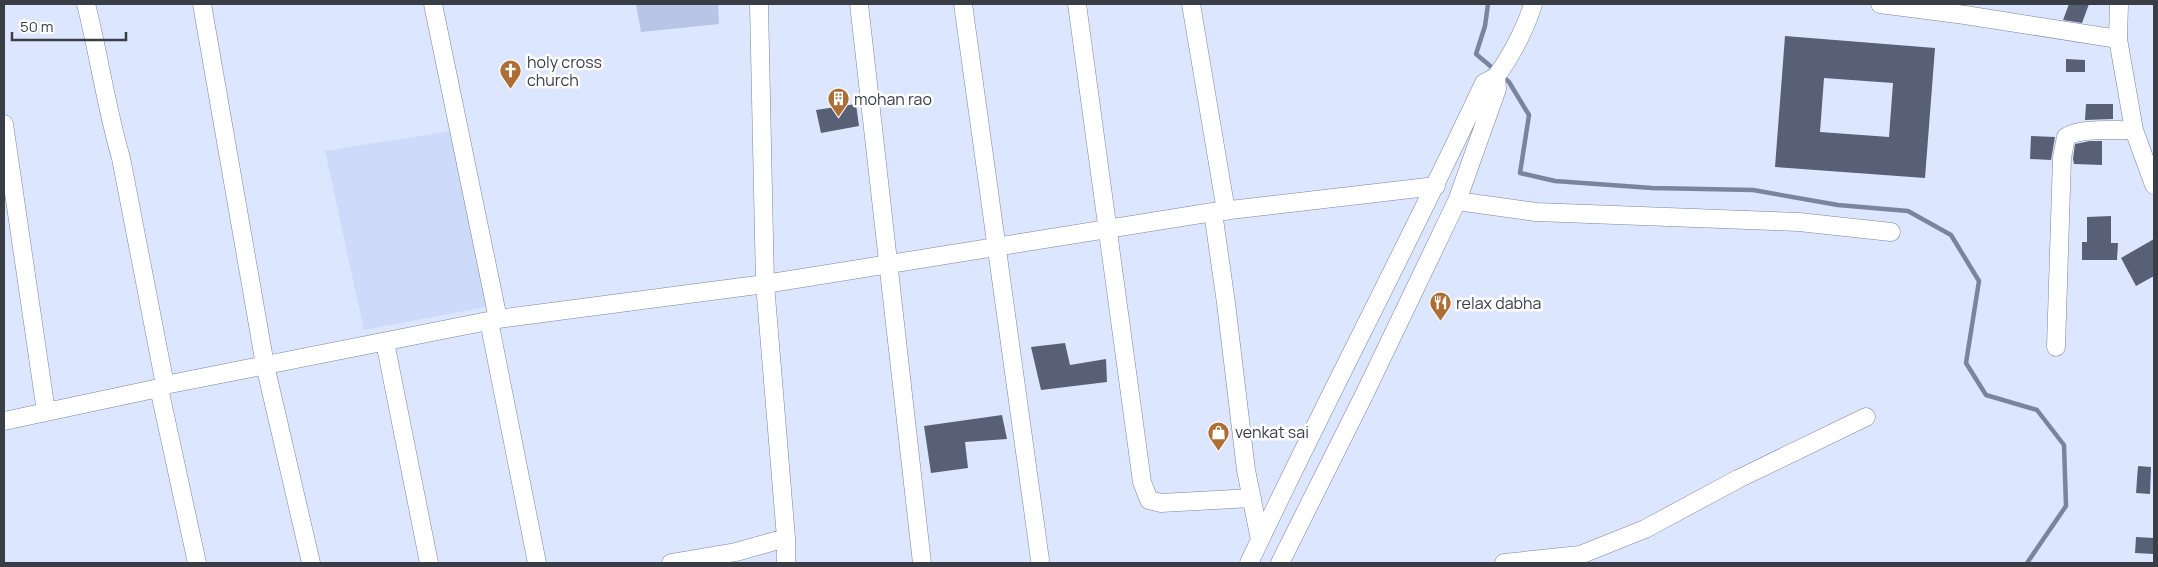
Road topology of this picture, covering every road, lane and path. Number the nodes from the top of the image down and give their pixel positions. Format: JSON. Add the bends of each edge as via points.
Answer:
{"nodes":[{"id":1,"x":86,"y":4,"type":"edge"},
{"id":2,"x":202,"y":4,"type":"edge"},
{"id":3,"x":434,"y":4,"type":"edge"},
{"id":4,"x":759,"y":4,"type":"edge"},
{"id":5,"x":859,"y":4,"type":"edge"},
{"id":6,"x":962,"y":4,"type":"edge"},
{"id":7,"x":1077,"y":4,"type":"edge"},
{"id":8,"x":1191,"y":4,"type":"edge"},
{"id":9,"x":1880,"y":4,"type":"edge"},
{"id":10,"x":2119,"y":4,"type":"edge"},
{"id":11,"x":1964,"y":9,"type":"edge"},
{"id":12,"x":1532,"y":10,"type":"edge"},
{"id":13,"x":2118,"y":39,"type":"junction"},
{"id":14,"x":1496,"y":76,"type":"junction"},
{"id":15,"x":4,"y":124,"type":"edge"},
{"id":16,"x":2134,"y":130,"type":"junction"},
{"id":17,"x":2154,"y":185,"type":"edge"},
{"id":18,"x":1436,"y":186,"type":"junction"},
{"id":19,"x":1457,"y":201,"type":"junction"},
{"id":20,"x":1220,"y":211,"type":"junction"},
{"id":21,"x":1108,"y":228,"type":"junction"},
{"id":22,"x":1891,"y":232,"type":"dead end"},
{"id":23,"x":997,"y":246,"type":"junction"},
{"id":24,"x":887,"y":263,"type":"junction"},
{"id":25,"x":765,"y":284,"type":"junction"},
{"id":26,"x":494,"y":320,"type":"junction"},
{"id":27,"x":385,"y":342,"type":"junction"},
{"id":28,"x":2056,"y":347,"type":"dead end"},
{"id":29,"x":265,"y":365,"type":"junction"},
{"id":30,"x":162,"y":387,"type":"junction"},
{"id":31,"x":46,"y":412,"type":"junction"},
{"id":32,"x":1866,"y":416,"type":"dead end"},
{"id":33,"x":4,"y":421,"type":"edge"},
{"id":34,"x":1252,"y":498,"type":"junction"},
{"id":35,"x":786,"y":538,"type":"junction"},
{"id":36,"x":1260,"y":540,"type":"junction"},
{"id":37,"x":1040,"y":560,"type":"dead end"},
{"id":38,"x":197,"y":563,"type":"edge"},
{"id":39,"x":311,"y":563,"type":"edge"},
{"id":40,"x":429,"y":563,"type":"edge"},
{"id":41,"x":537,"y":563,"type":"edge"},
{"id":42,"x":671,"y":563,"type":"edge"},
{"id":43,"x":786,"y":563,"type":"edge"},
{"id":44,"x":922,"y":563,"type":"edge"},
{"id":45,"x":1249,"y":563,"type":"edge"},
{"id":46,"x":1280,"y":563,"type":"edge"},
{"id":47,"x":1504,"y":563,"type":"edge"}],
"edges":[{"from":1,"to":30,"type":"street","via":[[120,158]]},
{"from":2,"to":29,"type":"street"},
{"from":3,"to":26,"type":"street"},
{"from":4,"to":25,"type":"street"},
{"from":5,"to":24,"type":"street"},
{"from":6,"to":23,"type":"street"},
{"from":7,"to":21,"type":"street"},
{"from":8,"to":20,"type":"street"},
{"from":9,"to":11,"type":"street"},
{"from":10,"to":13,"type":"street"},
{"from":11,"to":13,"type":"street"},
{"from":12,"to":14,"type":"street"},
{"from":13,"to":16,"type":"street"},
{"from":14,"to":18,"type":"street","via":[[1484,83]]},
{"from":14,"to":19,"type":"street","via":[[1497,89]]},
{"from":15,"to":31,"type":"street"},
{"from":16,"to":17,"type":"street"},
{"from":16,"to":28,"type":"street","via":[[2082,131],[2066,137],[2062,158]]},
{"from":18,"to":20,"type":"street"},
{"from":18,"to":36,"type":"street"},
{"from":19,"to":22,"type":"street","via":[[1536,212],[1799,222]]},
{"from":19,"to":46,"type":"street"},
{"from":20,"to":21,"type":"street"},
{"from":20,"to":34,"type":"street","via":[[1226,303]]},
{"from":21,"to":23,"type":"street"},
{"from":21,"to":34,"type":"street","via":[[1142,482],[1149,500],[1161,503]]},
{"from":23,"to":24,"type":"street"},
{"from":23,"to":37,"type":"street"},
{"from":24,"to":25,"type":"street"},
{"from":24,"to":44,"type":"street"},
{"from":25,"to":26,"type":"street"},
{"from":25,"to":35,"type":"street"},
{"from":26,"to":27,"type":"street"},
{"from":26,"to":41,"type":"street"},
{"from":27,"to":29,"type":"street"},
{"from":27,"to":40,"type":"street"},
{"from":29,"to":30,"type":"street"},
{"from":29,"to":39,"type":"street"},
{"from":30,"to":31,"type":"street"},
{"from":30,"to":38,"type":"street"},
{"from":31,"to":33,"type":"street"},
{"from":32,"to":47,"type":"street","via":[[1738,478],[1645,529],[1580,555]]},
{"from":34,"to":36,"type":"street"},
{"from":35,"to":42,"type":"street","via":[[736,552]]},
{"from":35,"to":43,"type":"street"},
{"from":36,"to":45,"type":"street"}]}
